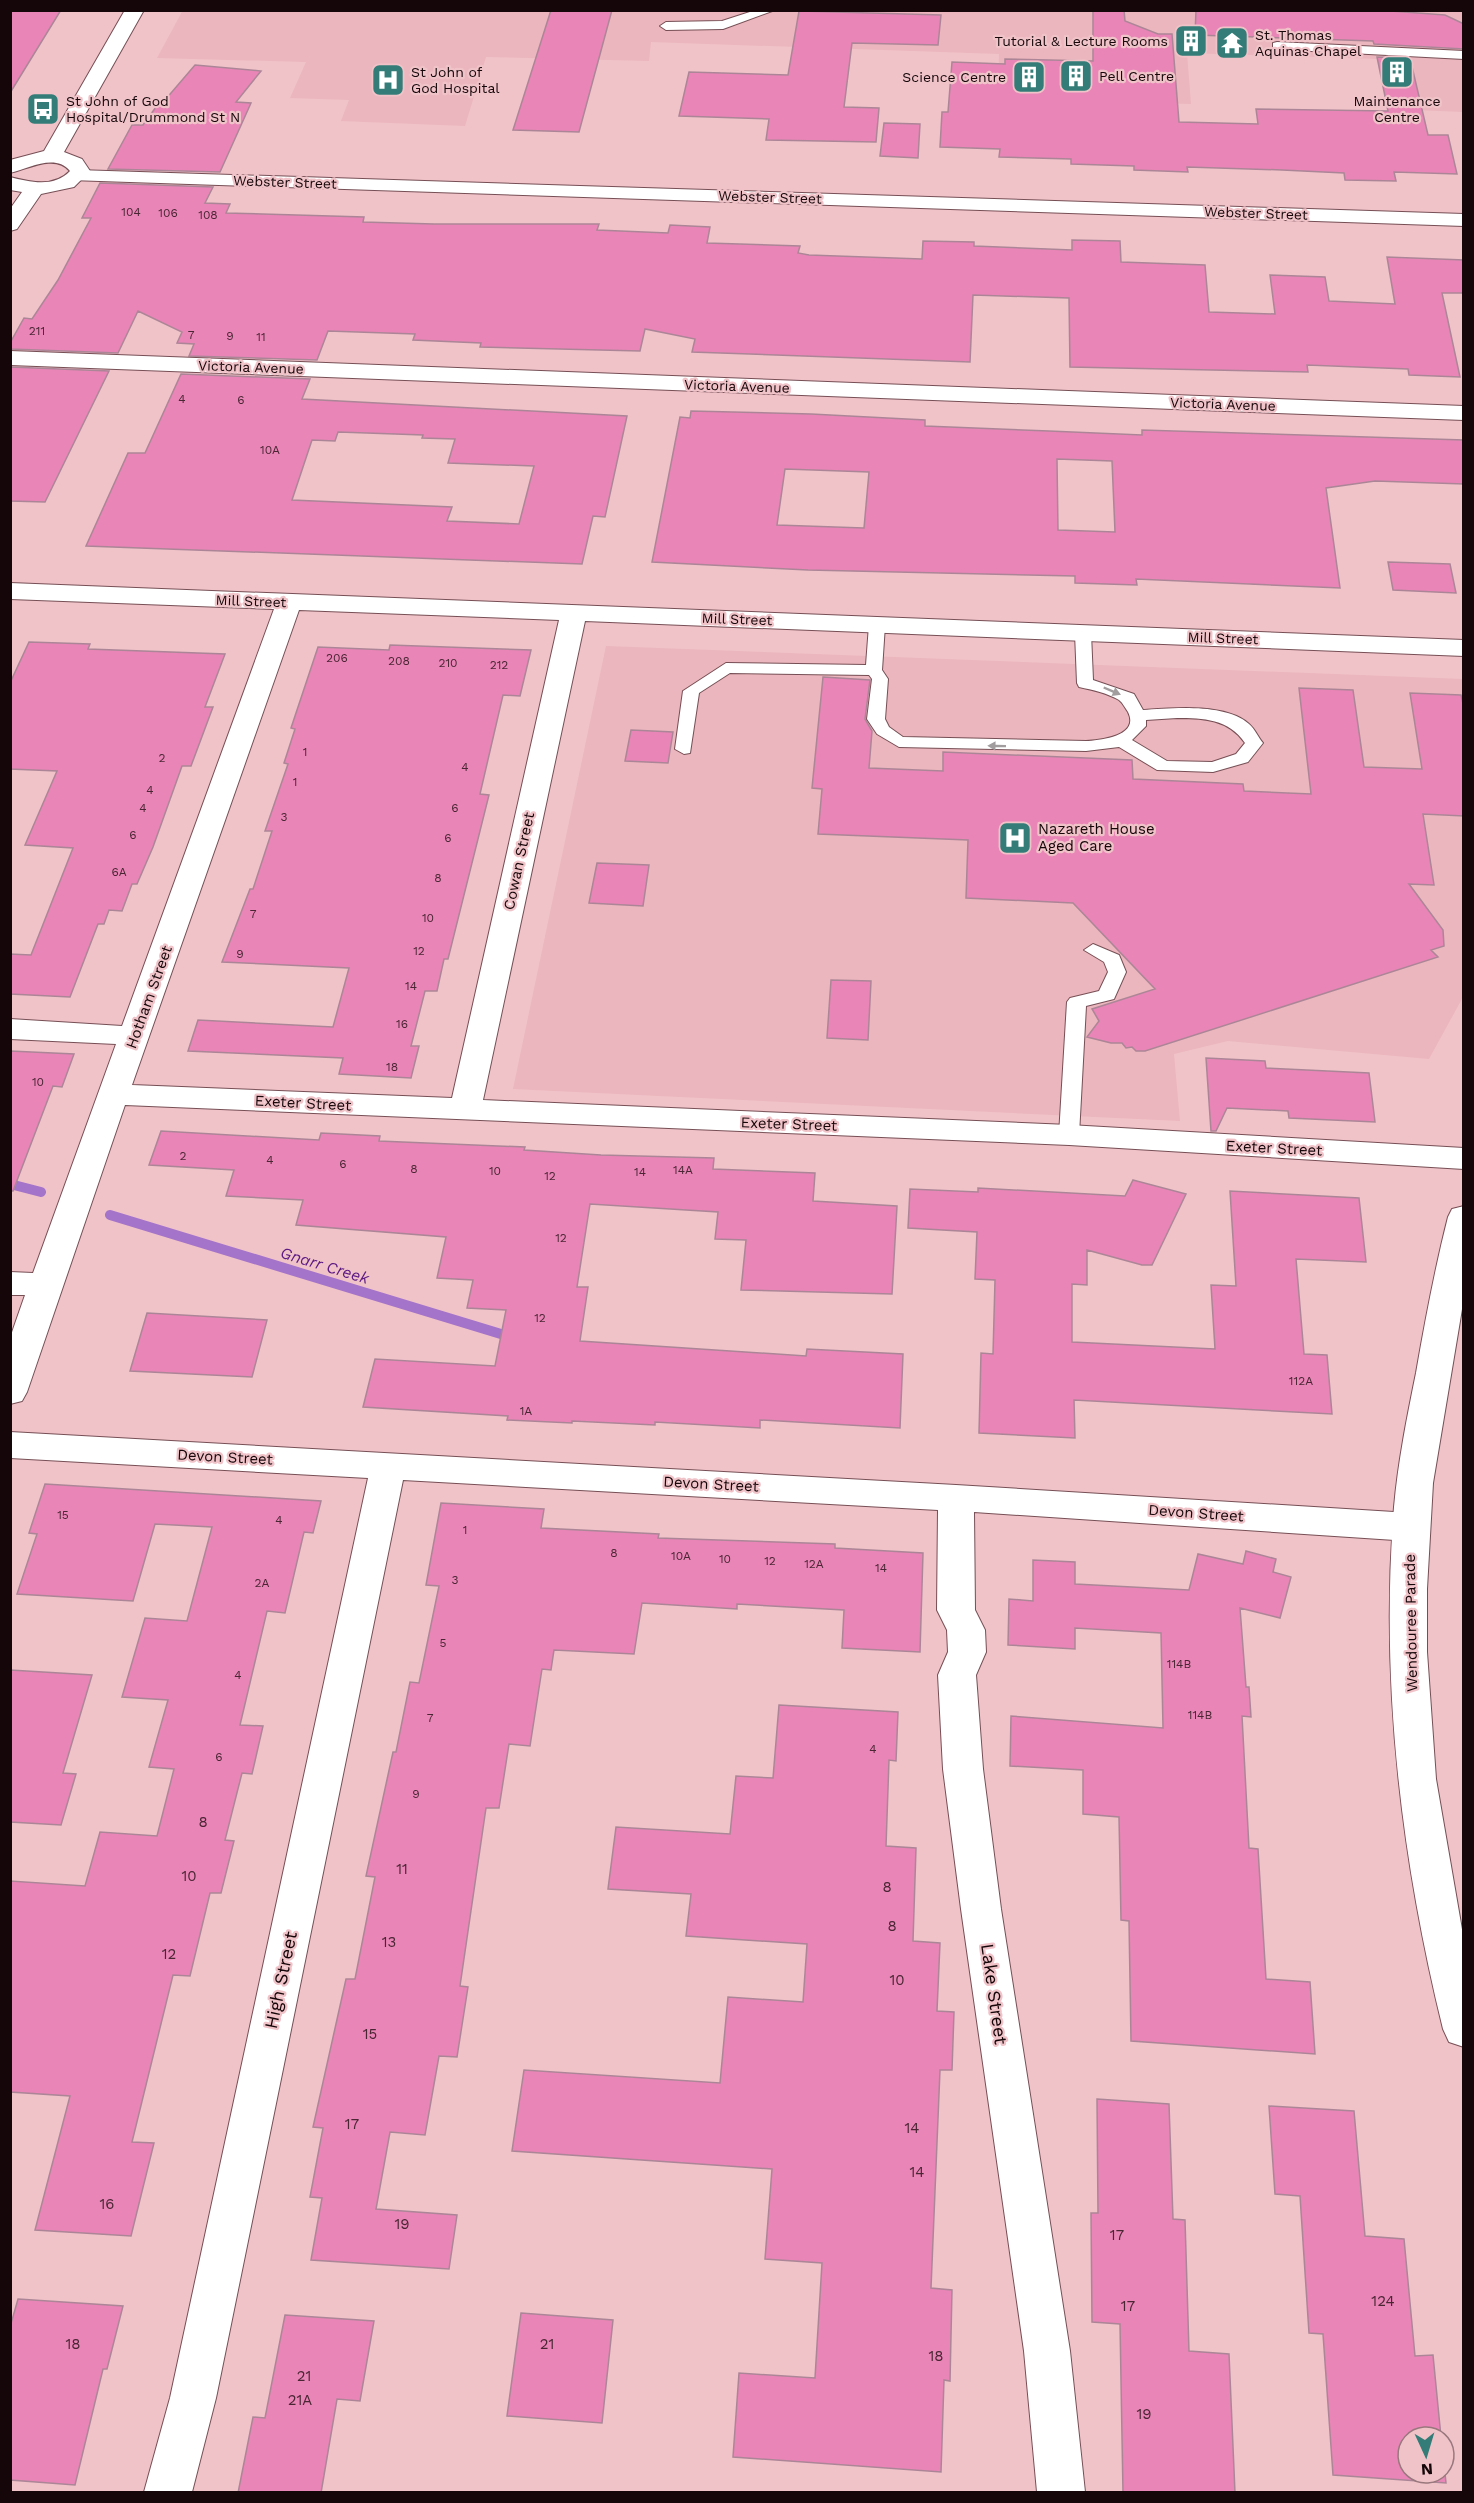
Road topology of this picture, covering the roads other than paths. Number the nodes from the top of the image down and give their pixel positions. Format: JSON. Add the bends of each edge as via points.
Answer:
{"nodes":[{"id":1,"x":135,"y":10,"type":"edge"},
{"id":2,"x":769,"y":10,"type":"edge"},
{"id":3,"x":666,"y":26,"type":"dead end"},
{"id":4,"x":1276,"y":45,"type":"dead end"},
{"id":5,"x":1464,"y":55,"type":"edge"},
{"id":6,"x":51,"y":157,"type":"junction"},
{"id":7,"x":10,"y":166,"type":"edge"},
{"id":8,"x":77,"y":176,"type":"junction"},
{"id":9,"x":10,"y":183,"type":"edge"},
{"id":10,"x":35,"y":188,"type":"junction"},
{"id":11,"x":1464,"y":220,"type":"edge"},
{"id":12,"x":10,"y":225,"type":"edge"},
{"id":13,"x":10,"y":358,"type":"edge"},
{"id":14,"x":1464,"y":413,"type":"edge"},
{"id":15,"x":11,"y":592,"type":"edge"},
{"id":16,"x":289,"y":602,"type":"junction"},
{"id":17,"x":573,"y":612,"type":"junction"},
{"id":18,"x":877,"y":625,"type":"junction"},
{"id":19,"x":1083,"y":633,"type":"junction"},
{"id":20,"x":1464,"y":648,"type":"edge"},
{"id":21,"x":874,"y":670,"type":"junction"},
{"id":22,"x":1138,"y":715,"type":"junction"},
{"id":23,"x":1120,"y":741,"type":"junction"},
{"id":24,"x":684,"y":749,"type":"dead end"},
{"id":25,"x":1093,"y":950,"type":"dead end"},
{"id":26,"x":10,"y":1029,"type":"edge"},
{"id":27,"x":136,"y":1036,"type":"junction"},
{"id":28,"x":114,"y":1094,"type":"junction"},
{"id":29,"x":465,"y":1110,"type":"junction"},
{"id":30,"x":1069,"y":1135,"type":"junction"},
{"id":31,"x":1464,"y":1159,"type":"edge"},
{"id":32,"x":1464,"y":1217,"type":"edge"},
{"id":33,"x":10,"y":1283,"type":"edge"},
{"id":34,"x":45,"y":1285,"type":"junction"},
{"id":35,"x":10,"y":1392,"type":"edge"},
{"id":36,"x":10,"y":1445,"type":"edge"},
{"id":37,"x":388,"y":1466,"type":"junction"},
{"id":38,"x":956,"y":1498,"type":"junction"},
{"id":39,"x":1410,"y":1527,"type":"junction"},
{"id":40,"x":1464,"y":2029,"type":"edge"},
{"id":41,"x":168,"y":2493,"type":"edge"},
{"id":42,"x":1061,"y":2493,"type":"edge"}],
"edges":[{"from":1,"to":6,"type":"street"},
{"from":2,"to":3,"type":"lane","via":[[723,25]]},
{"from":4,"to":5,"type":"lane"},
{"from":6,"to":7,"type":"street"},
{"from":6,"to":8,"type":"street","via":[[78,165]]},
{"from":8,"to":10,"type":"street","via":[[60,185]]},
{"from":8,"to":11,"type":"street","name":"Webster Street"},
{"from":9,"to":10,"type":"street"},
{"from":10,"to":12,"type":"street"},
{"from":13,"to":14,"type":"street","name":"Victoria Avenue"},
{"from":15,"to":16,"type":"street","name":"Mill Street"},
{"from":16,"to":17,"type":"street","name":"Mill Street"},
{"from":16,"to":27,"type":"street","name":"Hotham Street"},
{"from":17,"to":18,"type":"street","name":"Mill Street"},
{"from":17,"to":29,"type":"street","name":"Cowan Street"},
{"from":18,"to":19,"type":"street","name":"Mill Street"},
{"from":18,"to":21,"type":"lane"},
{"from":19,"to":20,"type":"street","name":"Mill Street"},
{"from":19,"to":22,"type":"lane","one_way":true,"via":[[1085,683],[1128,698]]},
{"from":23,"to":21,"type":"lane","one_way":true,"via":[[1110,745],[1063,746],[899,742],[876,719],[880,679]]},
{"from":21,"to":24,"type":"lane","via":[[726,668],[691,692]]},
{"from":22,"to":23,"type":"lane","via":[[1137,726]]},
{"from":22,"to":23,"type":"lane","via":[[1220,717],[1242,726],[1254,743],[1242,758],[1213,767],[1163,766]]},
{"from":25,"to":30,"type":"lane","via":[[1112,958],[1117,972],[1107,995],[1077,1002]]},
{"from":26,"to":27,"type":"street"},
{"from":27,"to":28,"type":"street","name":"Hotham Street"},
{"from":28,"to":29,"type":"street","name":"Exeter Street"},
{"from":28,"to":34,"type":"street","name":"Hotham Street"},
{"from":29,"to":30,"type":"street","name":"Exeter Street"},
{"from":30,"to":31,"type":"street","name":"Exeter Street"},
{"from":32,"to":39,"type":"street","name":"Wendouree Parade","via":[[1416,1461]]},
{"from":33,"to":34,"type":"street"},
{"from":34,"to":35,"type":"street","name":"Hotham Street"},
{"from":36,"to":37,"type":"street","name":"Devon Street"},
{"from":37,"to":38,"type":"street","name":"Devon Street"},
{"from":37,"to":41,"type":"street","name":"High Street","via":[[196,2386]]},
{"from":38,"to":39,"type":"street","name":"Devon Street"},
{"from":38,"to":42,"type":"street","name":"Lake Street","via":[[956,1610],[966,1630],[966,1652],[957,1676],[963,1769],[1047,2351]]},
{"from":39,"to":40,"type":"street","name":"Wendouree Parade","via":[[1408,1634],[1413,1733],[1430,1876],[1447,1968]]}]}
